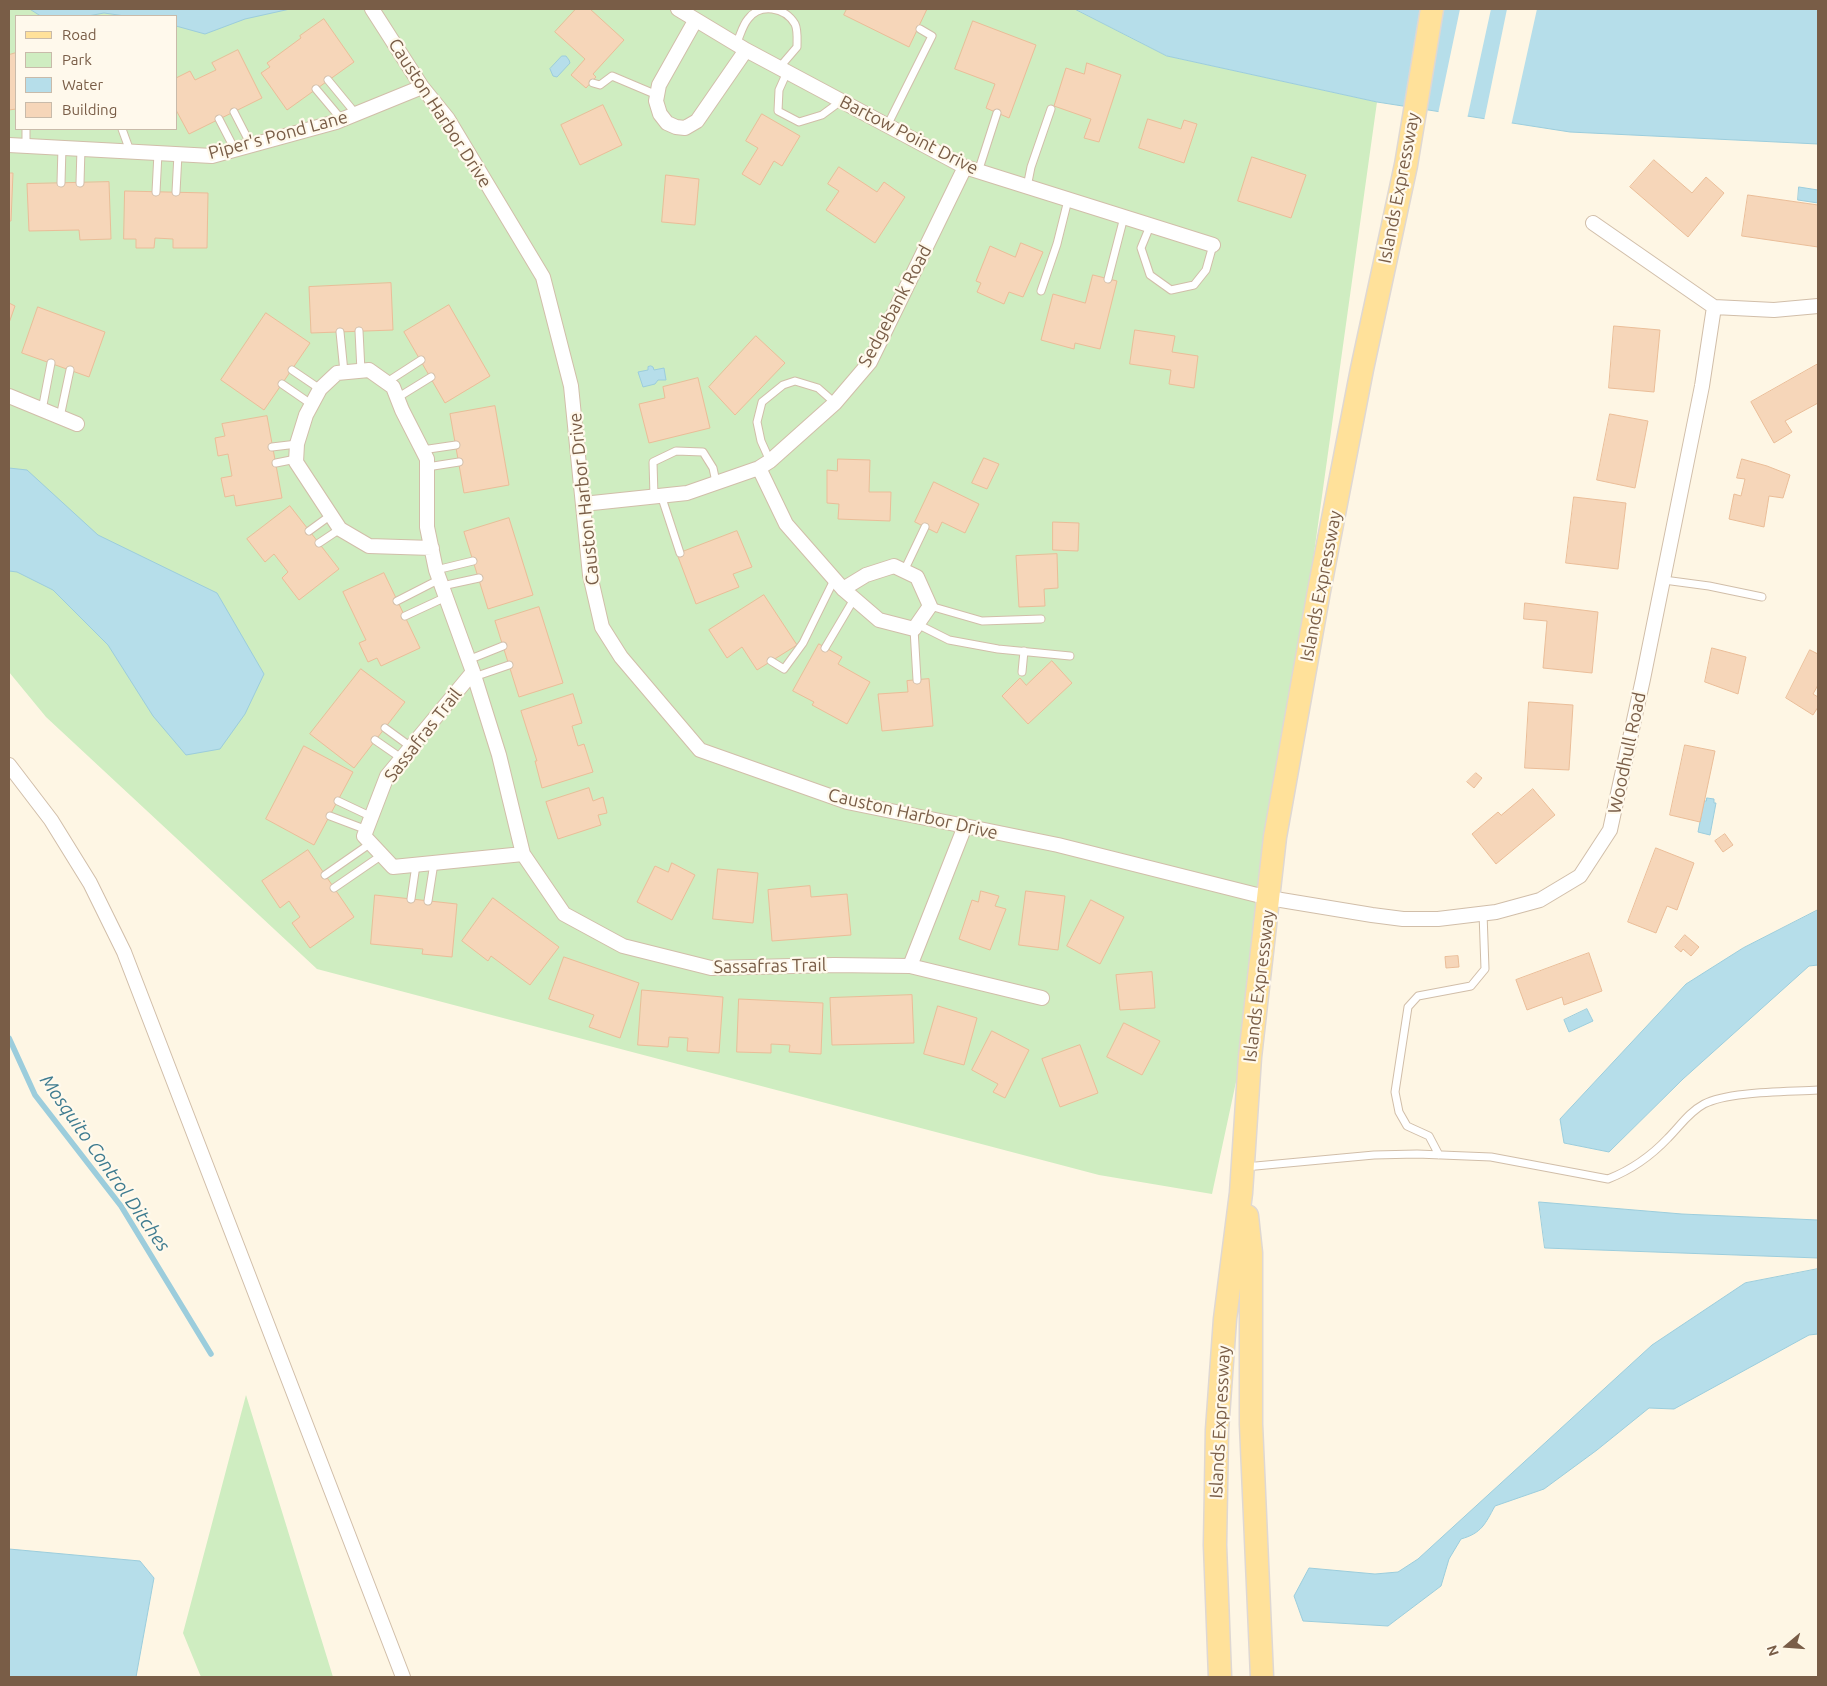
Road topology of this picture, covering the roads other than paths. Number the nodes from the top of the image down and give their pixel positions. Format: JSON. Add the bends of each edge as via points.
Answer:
{"nodes":[{"id":1,"x":372,"y":9,"type":"edge"},
{"id":2,"x":678,"y":9,"type":"edge"},
{"id":3,"x":1432,"y":9,"type":"edge"},
{"id":4,"x":696,"y":21,"type":"junction"},
{"id":5,"x":920,"y":29,"type":"dead end"},
{"id":6,"x":741,"y":47,"type":"junction"},
{"id":7,"x":783,"y":70,"type":"junction"},
{"id":8,"x":328,"y":80,"type":"dead end"},
{"id":9,"x":593,"y":83,"type":"dead end"},
{"id":10,"x":422,"y":87,"type":"junction"},
{"id":11,"x":316,"y":89,"type":"dead end"},
{"id":12,"x":657,"y":95,"type":"junction"},
{"id":13,"x":841,"y":101,"type":"junction"},
{"id":14,"x":1051,"y":109,"type":"dead end"},
{"id":15,"x":234,"y":112,"type":"dead end"},
{"id":16,"x":997,"y":113,"type":"dead end"},
{"id":17,"x":356,"y":114,"type":"junction"},
{"id":18,"x":219,"y":119,"type":"dead end"},
{"id":19,"x":342,"y":120,"type":"junction"},
{"id":20,"x":887,"y":126,"type":"junction"},
{"id":21,"x":26,"y":130,"type":"edge"},
{"id":22,"x":122,"y":130,"type":"edge"},
{"id":23,"x":9,"y":145,"type":"edge"},
{"id":24,"x":26,"y":145,"type":"junction"},
{"id":25,"x":251,"y":145,"type":"junction"},
{"id":26,"x":62,"y":147,"type":"junction"},
{"id":27,"x":81,"y":148,"type":"junction"},
{"id":28,"x":235,"y":150,"type":"junction"},
{"id":29,"x":130,"y":151,"type":"junction"},
{"id":30,"x":158,"y":153,"type":"junction"},
{"id":31,"x":178,"y":154,"type":"junction"},
{"id":32,"x":971,"y":170,"type":"junction"},
{"id":33,"x":60,"y":183,"type":"dead end"},
{"id":34,"x":80,"y":183,"type":"dead end"},
{"id":35,"x":1027,"y":187,"type":"junction"},
{"id":36,"x":156,"y":192,"type":"dead end"},
{"id":37,"x":176,"y":192,"type":"dead end"},
{"id":38,"x":1068,"y":200,"type":"junction"},
{"id":39,"x":1124,"y":217,"type":"junction"},
{"id":40,"x":1593,"y":223,"type":"dead end"},
{"id":41,"x":1150,"y":226,"type":"junction"},
{"id":42,"x":1213,"y":245,"type":"joint"},
{"id":43,"x":1108,"y":279,"type":"dead end"},
{"id":44,"x":1041,"y":292,"type":"dead end"},
{"id":45,"x":1818,"y":306,"type":"edge"},
{"id":46,"x":1714,"y":307,"type":"junction"},
{"id":47,"x":359,"y":331,"type":"dead end"},
{"id":48,"x":340,"y":332,"type":"dead end"},
{"id":49,"x":421,"y":360,"type":"dead end"},
{"id":50,"x":51,"y":363,"type":"dead end"},
{"id":51,"x":70,"y":370,"type":"dead end"},
{"id":52,"x":292,"y":370,"type":"dead end"},
{"id":53,"x":361,"y":371,"type":"junction"},
{"id":54,"x":344,"y":372,"type":"junction"},
{"id":55,"x":431,"y":378,"type":"dead end"},
{"id":56,"x":386,"y":383,"type":"junction"},
{"id":57,"x":282,"y":384,"type":"dead end"},
{"id":58,"x":320,"y":389,"type":"junction"},
{"id":59,"x":9,"y":396,"type":"edge"},
{"id":60,"x":397,"y":398,"type":"junction"},
{"id":61,"x":835,"y":403,"type":"junction"},
{"id":62,"x":311,"y":404,"type":"junction"},
{"id":63,"x":42,"y":410,"type":"junction"},
{"id":64,"x":60,"y":417,"type":"junction"},
{"id":65,"x":77,"y":424,"type":"dead end"},
{"id":66,"x":297,"y":444,"type":"junction"},
{"id":67,"x":456,"y":445,"type":"dead end"},
{"id":68,"x":272,"y":448,"type":"dead end"},
{"id":69,"x":422,"y":450,"type":"junction"},
{"id":70,"x":296,"y":458,"type":"junction"},
{"id":71,"x":459,"y":462,"type":"dead end"},
{"id":72,"x":276,"y":463,"type":"dead end"},
{"id":73,"x":765,"y":464,"type":"junction"},
{"id":74,"x":427,"y":467,"type":"junction"},
{"id":75,"x":716,"y":482,"type":"junction"},
{"id":76,"x":657,"y":495,"type":"junction"},
{"id":77,"x":583,"y":504,"type":"junction"},
{"id":78,"x":331,"y":515,"type":"junction"},
{"id":79,"x":925,"y":527,"type":"dead end"},
{"id":80,"x":340,"y":529,"type":"junction"},
{"id":81,"x":309,"y":531,"type":"dead end"},
{"id":82,"x":319,"y":543,"type":"dead end"},
{"id":83,"x":432,"y":548,"type":"junction"},
{"id":84,"x":680,"y":553,"type":"dead end"},
{"id":85,"x":473,"y":561,"type":"dead end"},
{"id":86,"x":904,"y":571,"type":"junction"},
{"id":87,"x":478,"y":578,"type":"dead end"},
{"id":88,"x":1664,"y":580,"type":"junction"},
{"id":89,"x":441,"y":583,"type":"junction"},
{"id":90,"x":839,"y":584,"type":"junction"},
{"id":91,"x":1762,"y":597,"type":"dead end"},
{"id":92,"x":854,"y":599,"type":"junction"},
{"id":93,"x":397,"y":601,"type":"dead end"},
{"id":94,"x":930,"y":606,"type":"junction"},
{"id":95,"x":405,"y":616,"type":"dead end"},
{"id":96,"x":1041,"y":619,"type":"dead end"},
{"id":97,"x":916,"y":626,"type":"junction"},
{"id":98,"x":503,"y":646,"type":"dead end"},
{"id":99,"x":826,"y":648,"type":"dead end"},
{"id":100,"x":1024,"y":652,"type":"junction"},
{"id":101,"x":1070,"y":656,"type":"dead end"},
{"id":102,"x":771,"y":661,"type":"dead end"},
{"id":103,"x":509,"y":665,"type":"dead end"},
{"id":104,"x":472,"y":670,"type":"junction"},
{"id":105,"x":1022,"y":672,"type":"dead end"},
{"id":106,"x":917,"y":680,"type":"dead end"},
{"id":107,"x":385,"y":728,"type":"dead end"},
{"id":108,"x":375,"y":740,"type":"dead end"},
{"id":109,"x":411,"y":747,"type":"junction"},
{"id":110,"x":402,"y":758,"type":"junction"},
{"id":111,"x":9,"y":766,"type":"edge"},
{"id":112,"x":338,"y":801,"type":"dead end"},
{"id":113,"x":330,"y":816,"type":"dead end"},
{"id":114,"x":369,"y":824,"type":"junction"},
{"id":115,"x":965,"y":826,"type":"junction"},
{"id":116,"x":371,"y":844,"type":"junction"},
{"id":117,"x":523,"y":854,"type":"junction"},
{"id":118,"x":382,"y":855,"type":"junction"},
{"id":119,"x":434,"y":863,"type":"junction"},
{"id":120,"x":416,"y":864,"type":"junction"},
{"id":121,"x":326,"y":875,"type":"dead end"},
{"id":122,"x":334,"y":888,"type":"dead end"},
{"id":123,"x":1269,"y":898,"type":"junction"},
{"id":124,"x":411,"y":899,"type":"dead end"},
{"id":125,"x":428,"y":901,"type":"dead end"},
{"id":126,"x":1483,"y":913,"type":"junction"},
{"id":127,"x":910,"y":966,"type":"junction"},
{"id":128,"x":1042,"y":998,"type":"dead end"},
{"id":129,"x":1818,"y":1090,"type":"edge"},
{"id":130,"x":1438,"y":1155,"type":"junction"},
{"id":131,"x":1242,"y":1167,"type":"junction"},
{"id":132,"x":403,"y":1677,"type":"edge"},
{"id":133,"x":1220,"y":1677,"type":"edge"},
{"id":134,"x":1262,"y":1677,"type":"edge"}],
"edges":[{"from":1,"to":10,"type":"street","name":"Causton Harbor Drive"},
{"from":2,"to":4,"type":"street","name":"Bartow Point Drive"},
{"from":3,"to":123,"type":"main road","name":"Islands Expressway","via":[[1406,165],[1319,592],[1275,837]]},
{"from":4,"to":6,"type":"street","name":"Bartow Point Drive"},
{"from":4,"to":12,"type":"street","via":[[658,85]]},
{"from":5,"to":20,"type":"lane","via":[[932,36]]},
{"from":6,"to":7,"type":"street","name":"Bartow Point Drive"},
{"from":6,"to":7,"type":"lane","via":[[747,20],[757,11],[779,10],[788,15],[796,26],[797,47]]},
{"from":6,"to":12,"type":"street","via":[[697,121],[685,128],[667,123],[660,114]]},
{"from":7,"to":13,"type":"street","name":"Bartow Point Drive"},
{"from":7,"to":13,"type":"lane","via":[[778,111],[799,122],[822,114]]},
{"from":8,"to":17,"type":"lane"},
{"from":9,"to":12,"type":"lane","via":[[600,85],[612,76]]},
{"from":10,"to":17,"type":"street","name":"Piper's Pond Lane"},
{"from":10,"to":77,"type":"street","name":"Causton Harbor Drive","via":[[448,118],[543,277],[572,386]]},
{"from":11,"to":19,"type":"lane"},
{"from":13,"to":20,"type":"street","name":"Bartow Point Drive"},
{"from":14,"to":35,"type":"lane","via":[[1030,167]]},
{"from":15,"to":25,"type":"lane"},
{"from":16,"to":32,"type":"lane"},
{"from":17,"to":19,"type":"street","name":"Piper's Pond Lane"},
{"from":18,"to":28,"type":"lane"},
{"from":19,"to":25,"type":"street","name":"Piper's Pond Lane"},
{"from":20,"to":32,"type":"street","name":"Bartow Point Drive"},
{"from":21,"to":24,"type":"lane"},
{"from":22,"to":29,"type":"lane"},
{"from":23,"to":24,"type":"street","name":"Piper's Pond Lane"},
{"from":24,"to":26,"type":"street","name":"Piper's Pond Lane"},
{"from":25,"to":28,"type":"street","name":"Piper's Pond Lane"},
{"from":26,"to":27,"type":"street","name":"Piper's Pond Lane"},
{"from":26,"to":33,"type":"lane"},
{"from":27,"to":29,"type":"street","name":"Piper's Pond Lane"},
{"from":27,"to":34,"type":"lane"},
{"from":28,"to":31,"type":"street","name":"Piper's Pond Lane","via":[[212,156]]},
{"from":29,"to":30,"type":"street","name":"Piper's Pond Lane"},
{"from":30,"to":31,"type":"street","name":"Piper's Pond Lane"},
{"from":30,"to":36,"type":"lane"},
{"from":31,"to":37,"type":"lane"},
{"from":32,"to":35,"type":"street","name":"Bartow Point Drive"},
{"from":32,"to":61,"type":"street","name":"Sedgebank Road","via":[[870,362]]},
{"from":35,"to":38,"type":"street","name":"Bartow Point Drive"},
{"from":38,"to":39,"type":"street","name":"Bartow Point Drive"},
{"from":38,"to":44,"type":"lane"},
{"from":39,"to":41,"type":"street","name":"Bartow Point Drive"},
{"from":39,"to":43,"type":"lane"},
{"from":40,"to":46,"type":"street"},
{"from":41,"to":42,"type":"street","name":"Bartow Point Drive"},
{"from":41,"to":42,"type":"lane","via":[[1141,248],[1150,275],[1171,290],[1194,284],[1206,270]]},
{"from":45,"to":46,"type":"street","via":[[1774,310]]},
{"from":46,"to":88,"type":"street","name":"Woodhull Road"},
{"from":47,"to":53,"type":"lane"},
{"from":48,"to":54,"type":"lane"},
{"from":49,"to":56,"type":"lane"},
{"from":50,"to":63,"type":"lane"},
{"from":51,"to":64,"type":"lane"},
{"from":52,"to":58,"type":"lane"},
{"from":53,"to":54,"type":"street","name":"Sassafras Trail"},
{"from":53,"to":56,"type":"street","name":"Sassafras Trail","via":[[369,370]]},
{"from":54,"to":58,"type":"street","via":[[337,373]]},
{"from":55,"to":60,"type":"lane"},
{"from":56,"to":60,"type":"street","name":"Sassafras Trail","via":[[393,388]]},
{"from":57,"to":62,"type":"lane"},
{"from":58,"to":62,"type":"street"},
{"from":59,"to":63,"type":"street"},
{"from":60,"to":69,"type":"street","name":"Sassafras Trail"},
{"from":61,"to":73,"type":"street","name":"Sedgebank Road"},
{"from":61,"to":73,"type":"lane","via":[[818,388],[795,381],[783,385],[762,402],[757,422]]},
{"from":62,"to":66,"type":"street"},
{"from":63,"to":64,"type":"street"},
{"from":64,"to":65,"type":"street"},
{"from":66,"to":68,"type":"lane"},
{"from":66,"to":70,"type":"street"},
{"from":67,"to":69,"type":"lane"},
{"from":69,"to":74,"type":"street","name":"Sassafras Trail"},
{"from":70,"to":72,"type":"lane"},
{"from":70,"to":78,"type":"street"},
{"from":71,"to":74,"type":"lane"},
{"from":73,"to":75,"type":"street","name":"Sedgebank Road"},
{"from":73,"to":90,"type":"street","via":[[786,524]]},
{"from":74,"to":83,"type":"street","name":"Sassafras Trail","via":[[427,527]]},
{"from":75,"to":76,"type":"street","name":"Sedgebank Road","via":[[687,493]]},
{"from":75,"to":76,"type":"lane","via":[[714,468],[702,452],[676,451],[653,462]]},
{"from":76,"to":77,"type":"street","name":"Sedgebank Road"},
{"from":76,"to":84,"type":"lane"},
{"from":77,"to":115,"type":"street","name":"Causton Harbor Drive","via":[[590,575],[602,627],[621,657],[700,750],[846,802]]},
{"from":78,"to":80,"type":"street"},
{"from":78,"to":81,"type":"lane"},
{"from":79,"to":86,"type":"lane"},
{"from":80,"to":82,"type":"lane"},
{"from":80,"to":83,"type":"street","via":[[369,546]]},
{"from":83,"to":89,"type":"street","name":"Sassafras Trail"},
{"from":85,"to":89,"type":"lane"},
{"from":86,"to":90,"type":"street","via":[[894,566]]},
{"from":86,"to":94,"type":"street","via":[[916,577]]},
{"from":87,"to":89,"type":"lane"},
{"from":88,"to":91,"type":"lane"},
{"from":88,"to":126,"type":"street","name":"Woodhull Road","via":[[1610,830],[1580,876],[1540,900]]},
{"from":89,"to":93,"type":"lane"},
{"from":89,"to":95,"type":"lane"},
{"from":89,"to":104,"type":"street","name":"Sassafras Trail"},
{"from":90,"to":92,"type":"street"},
{"from":90,"to":102,"type":"lane","via":[[784,669]]},
{"from":92,"to":97,"type":"street","via":[[879,620]]},
{"from":92,"to":99,"type":"lane"},
{"from":94,"to":96,"type":"lane","via":[[982,621]]},
{"from":94,"to":97,"type":"street"},
{"from":97,"to":100,"type":"lane","via":[[949,640]]},
{"from":97,"to":106,"type":"lane"},
{"from":98,"to":104,"type":"lane"},
{"from":100,"to":101,"type":"lane"},
{"from":100,"to":105,"type":"lane"},
{"from":103,"to":104,"type":"lane"},
{"from":104,"to":109,"type":"street","name":"Sassafras Trail"},
{"from":104,"to":117,"type":"street","name":"Sassafras Trail","via":[[499,755]]},
{"from":107,"to":109,"type":"lane"},
{"from":108,"to":110,"type":"lane"},
{"from":109,"to":110,"type":"street","name":"Sassafras Trail"},
{"from":110,"to":114,"type":"street","name":"Sassafras Trail","via":[[387,776]]},
{"from":111,"to":132,"type":"street","via":[[51,820],[90,883],[124,952]]},
{"from":112,"to":114,"type":"lane"},
{"from":113,"to":114,"type":"lane"},
{"from":114,"to":116,"type":"street","via":[[364,836]]},
{"from":115,"to":123,"type":"street","name":"Causton Harbor Drive","via":[[1058,845]]},
{"from":115,"to":127,"type":"street"},
{"from":116,"to":118,"type":"street"},
{"from":116,"to":121,"type":"lane"},
{"from":117,"to":119,"type":"street"},
{"from":117,"to":127,"type":"street","name":"Sassafras Trail","via":[[564,914],[623,946],[711,968]]},
{"from":118,"to":120,"type":"street","via":[[392,867]]},
{"from":118,"to":122,"type":"lane"},
{"from":119,"to":120,"type":"street"},
{"from":119,"to":125,"type":"lane"},
{"from":120,"to":124,"type":"lane"},
{"from":123,"to":126,"type":"street","name":"Woodhull Road","via":[[1403,919],[1438,919]]},
{"from":123,"to":131,"type":"main road","name":"Islands Expressway","via":[[1250,1058]]},
{"from":126,"to":130,"type":"lane","via":[[1485,969],[1471,986],[1418,996],[1408,1007],[1395,1092],[1398,1112],[1408,1126],[1429,1136]]},
{"from":127,"to":128,"type":"street","name":"Sassafras Trail"},
{"from":129,"to":130,"type":"lane","via":[[1731,1096],[1705,1103],[1690,1113],[1668,1139],[1637,1165],[1608,1179],[1491,1157]]},
{"from":130,"to":131,"type":"lane","via":[[1374,1155]]},
{"from":131,"to":133,"type":"main road","name":"Islands Expressway","via":[[1225,1319],[1217,1430],[1214,1545]]},
{"from":131,"to":134,"type":"main road","name":"Islands Expressway","via":[[1251,1253],[1251,1424]]}]}
